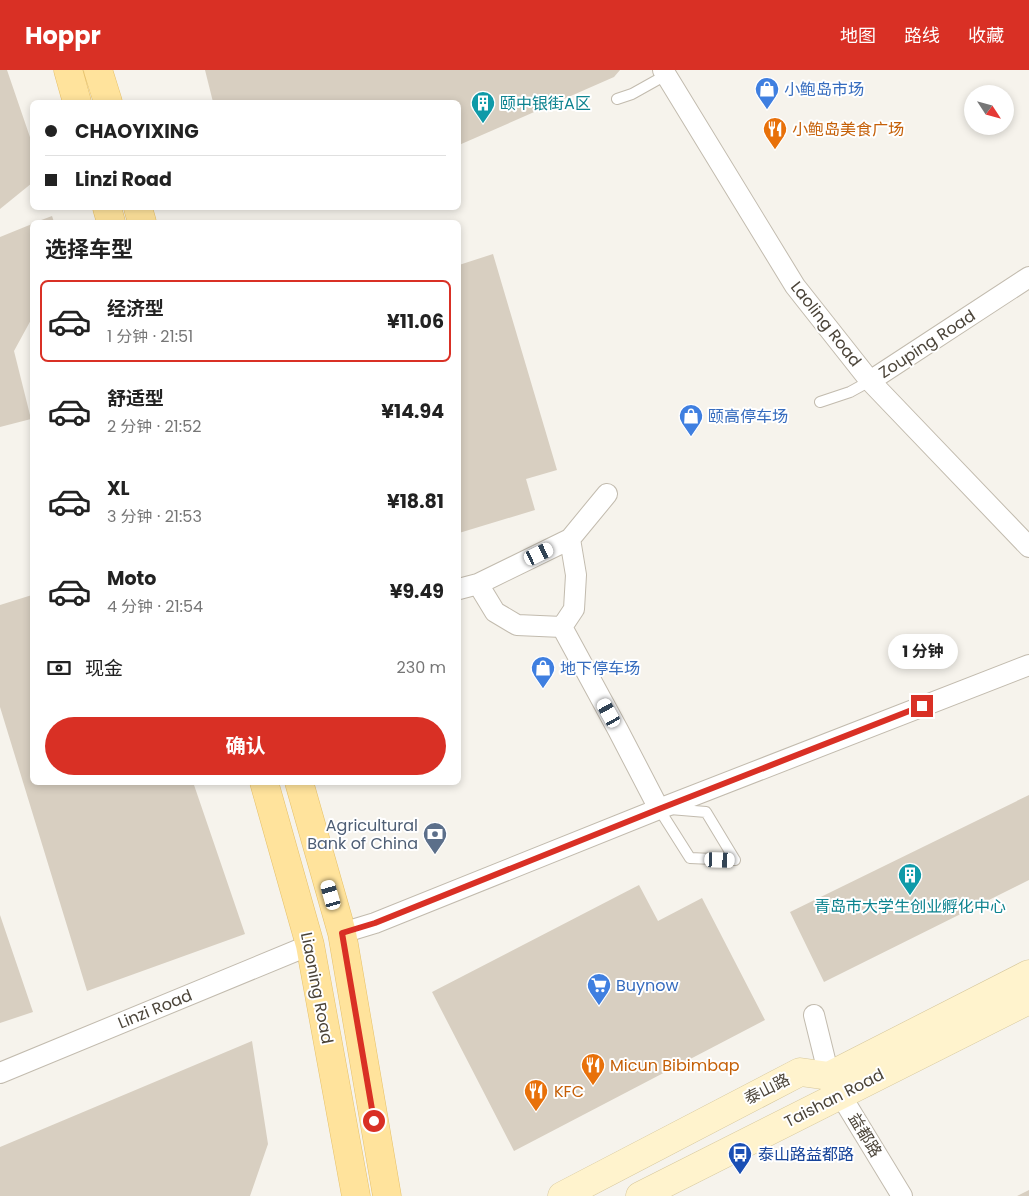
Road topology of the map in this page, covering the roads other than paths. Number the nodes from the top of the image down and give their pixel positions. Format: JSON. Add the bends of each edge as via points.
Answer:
{"nodes":[{"id":1,"x":68,"y":70,"type":"edge"},
{"id":2,"x":98,"y":70,"type":"edge"},
{"id":3,"x":667,"y":72,"type":"edge"},
{"id":4,"x":617,"y":99,"type":"dead end"},
{"id":5,"x":76,"y":100,"type":"edge"},
{"id":6,"x":107,"y":100,"type":"edge"},
{"id":7,"x":1029,"y":277,"type":"edge"},
{"id":8,"x":870,"y":381,"type":"junction"},
{"id":9,"x":820,"y":402,"type":"dead end"},
{"id":10,"x":607,"y":494,"type":"dead end"},
{"id":11,"x":570,"y":539,"type":"junction"},
{"id":12,"x":1029,"y":548,"type":"edge"},
{"id":13,"x":468,"y":587,"type":"edge"},
{"id":14,"x":562,"y":627,"type":"junction"},
{"id":15,"x":1029,"y":665,"type":"edge"},
{"id":16,"x":265,"y":785,"type":"edge"},
{"id":17,"x":300,"y":785,"type":"edge"},
{"id":18,"x":659,"y":809,"type":"junction"},
{"id":19,"x":342,"y":933,"type":"junction"},
{"id":20,"x":310,"y":946,"type":"junction"},
{"id":21,"x":1029,"y":974,"type":"edge"},
{"id":22,"x":1029,"y":1000,"type":"edge"},
{"id":23,"x":814,"y":1015,"type":"dead end"},
{"id":24,"x":0,"y":1073,"type":"edge"},
{"id":25,"x":835,"y":1085,"type":"junction"},
{"id":26,"x":356,"y":1196,"type":"edge"},
{"id":27,"x":387,"y":1196,"type":"edge"},
{"id":28,"x":562,"y":1196,"type":"edge"},
{"id":29,"x":640,"y":1196,"type":"edge"},
{"id":30,"x":902,"y":1196,"type":"edge"}],
"edges":[{"from":1,"to":5,"type":"main road"},
{"from":2,"to":6,"type":"main road"},
{"from":3,"to":4,"type":"lane","via":[[632,94]]},
{"from":3,"to":8,"type":"street","name":"Laoling Road","via":[[795,286]]},
{"from":7,"to":8,"type":"street","name":"Zouping Road"},
{"from":8,"to":9,"type":"lane","name":"Zouping Road"},
{"from":8,"to":12,"type":"street","name":"Laoling Road"},
{"from":10,"to":11,"type":"street"},
{"from":11,"to":13,"type":"street"},
{"from":11,"to":14,"type":"street","via":[[576,575],[574,609]]},
{"from":13,"to":14,"type":"street","via":[[495,612],[517,625]]},
{"from":14,"to":18,"type":"street"},
{"from":15,"to":18,"type":"street"},
{"from":16,"to":20,"type":"main road","name":"Liaoning Road"},
{"from":17,"to":19,"type":"main road","name":"Liaoning Road"},
{"from":18,"to":18,"type":"lane","via":[[690,858],[735,860],[706,812]]},
{"from":18,"to":19,"type":"street","via":[[375,923]]},
{"from":19,"to":27,"type":"main road","name":"Liaoning Road"},
{"from":20,"to":24,"type":"street","name":"Linzi Road"},
{"from":20,"to":26,"type":"main road","name":"Liaoning Road"},
{"from":21,"to":25,"type":"street"},
{"from":22,"to":25,"type":"street","name":"Taishan Road"},
{"from":23,"to":25,"type":"street","name":"益都路"},
{"from":25,"to":28,"type":"street","name":"泰山路","via":[[800,1072]]},
{"from":25,"to":29,"type":"street","name":"Taishan Road","via":[[820,1106]]},
{"from":25,"to":30,"type":"street","name":"益都路"}]}
